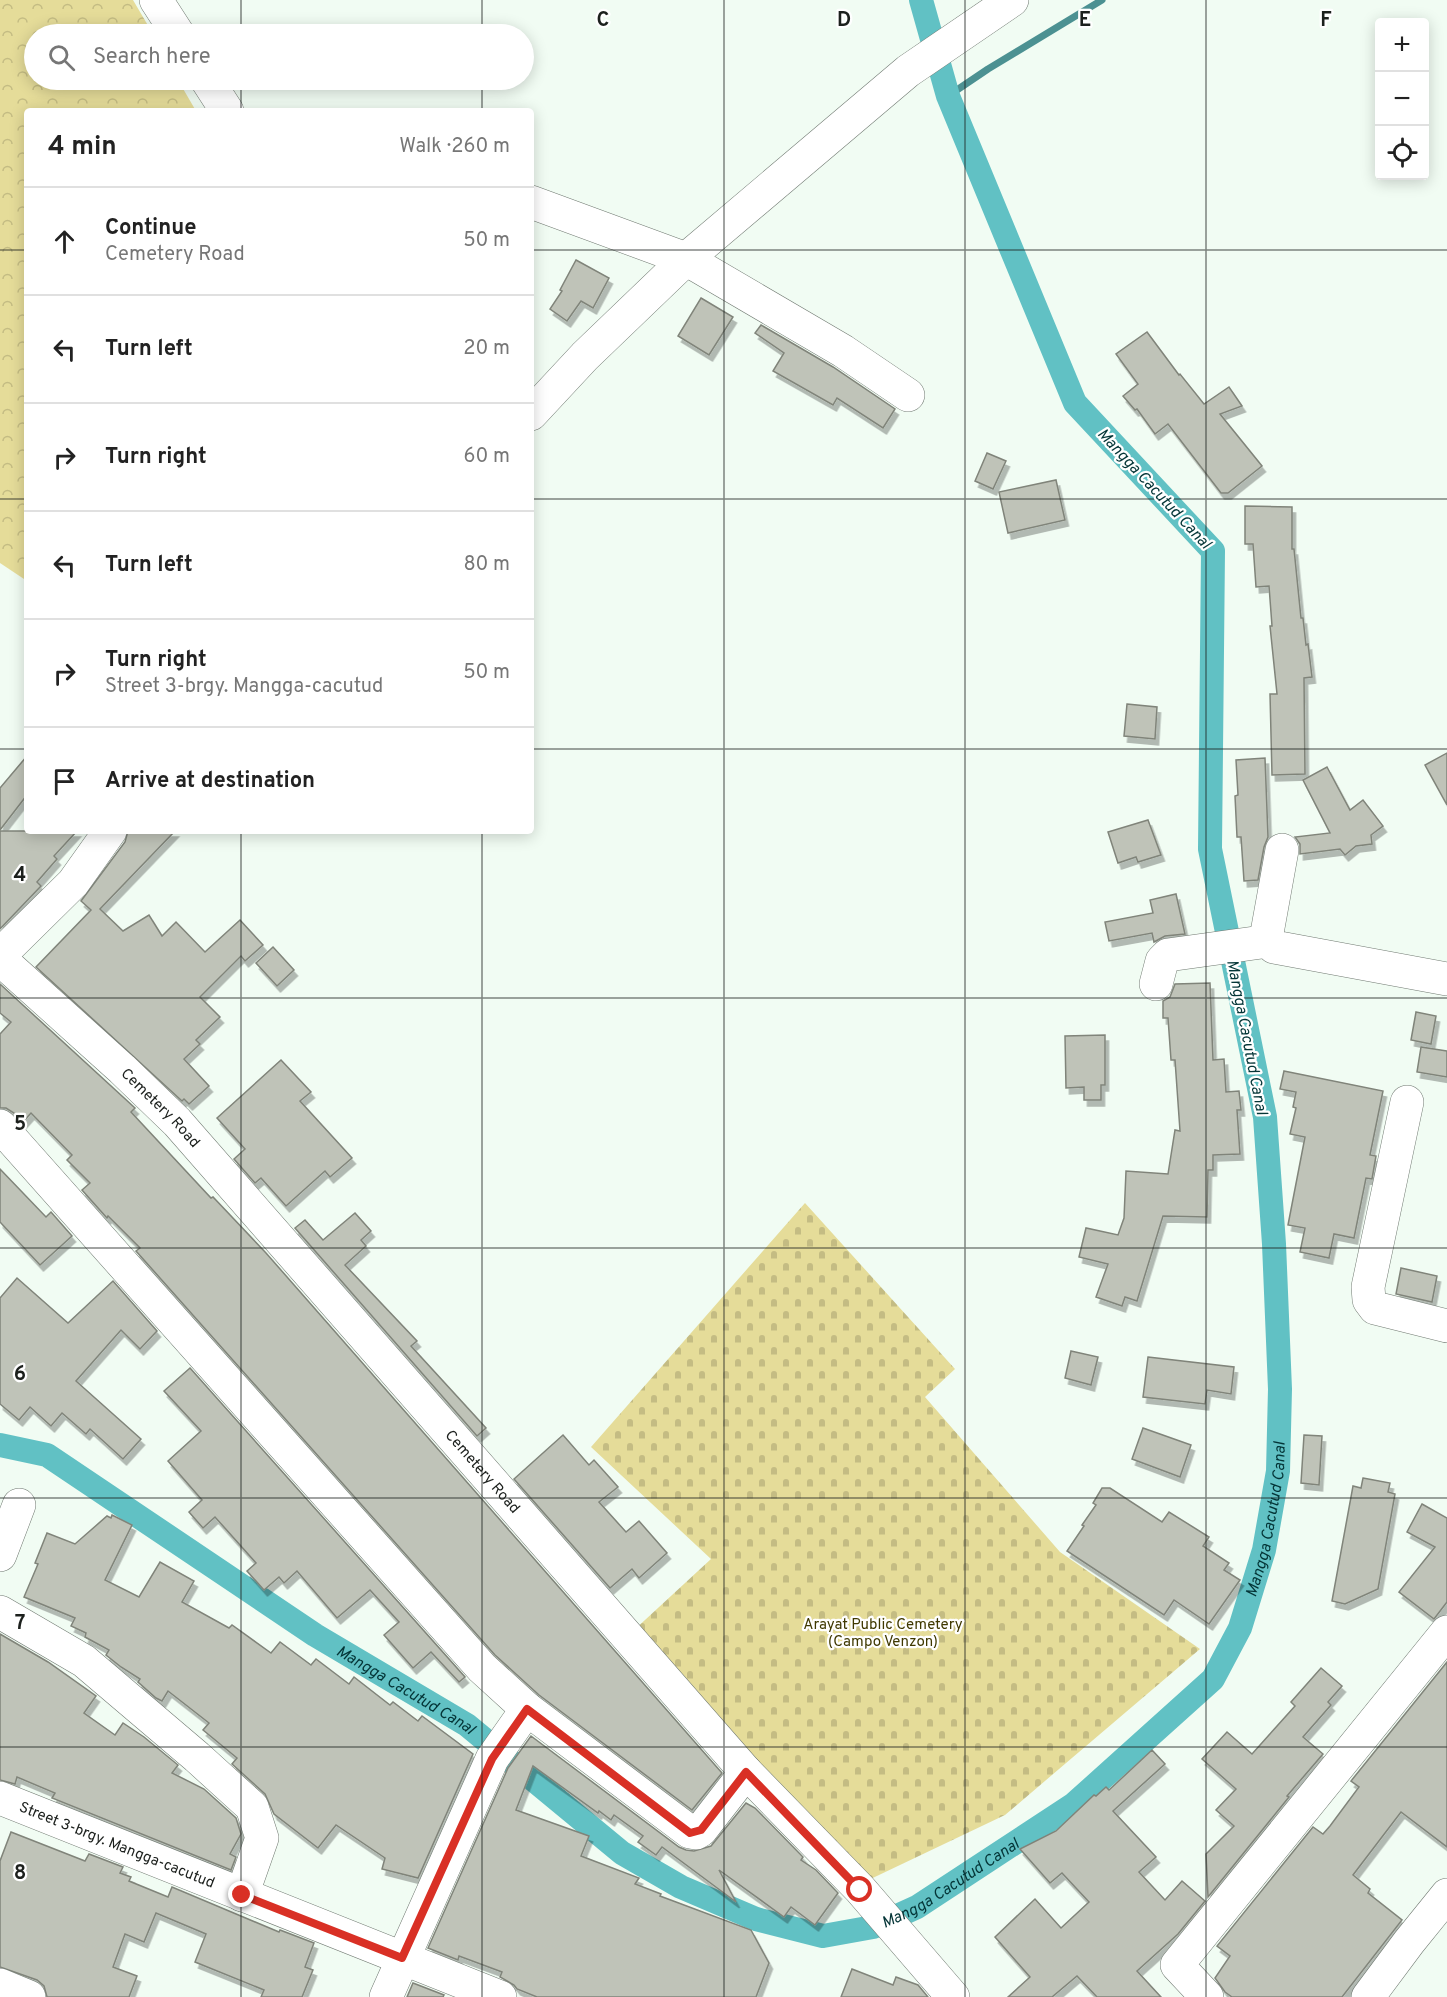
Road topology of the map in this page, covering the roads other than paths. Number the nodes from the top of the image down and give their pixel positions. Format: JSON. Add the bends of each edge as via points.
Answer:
{"nodes":[{"id":1,"x":156,"y":0,"type":"edge"},
{"id":2,"x":1012,"y":0,"type":"edge"},
{"id":3,"x":172,"y":24,"type":"edge"},
{"id":4,"x":213,"y":90,"type":"edge"},
{"id":5,"x":225,"y":108,"type":"edge"},
{"id":6,"x":534,"y":203,"type":"edge"},
{"id":7,"x":686,"y":259,"type":"junction"},
{"id":8,"x":908,"y":395,"type":"dead end"},
{"id":9,"x":534,"y":411,"type":"edge"},
{"id":10,"x":108,"y":834,"type":"edge"},
{"id":11,"x":1282,"y":850,"type":"dead end"},
{"id":12,"x":1262,"y":942,"type":"junction"},
{"id":13,"x":0,"y":957,"type":"edge"},
{"id":14,"x":1447,"y":979,"type":"edge"},
{"id":15,"x":1156,"y":984,"type":"dead end"},
{"id":16,"x":1407,"y":1102,"type":"dead end"},
{"id":17,"x":0,"y":1126,"type":"edge"},
{"id":18,"x":1447,"y":1326,"type":"edge"},
{"id":19,"x":18,"y":1505,"type":"dead end"},
{"id":20,"x":0,"y":1555,"type":"edge"},
{"id":21,"x":0,"y":1612,"type":"edge"},
{"id":22,"x":1447,"y":1632,"type":"edge"},
{"id":23,"x":527,"y":1709,"type":"junction"},
{"id":24,"x":746,"y":1772,"type":"junction"},
{"id":25,"x":0,"y":1798,"type":"edge"},
{"id":26,"x":242,"y":1895,"type":"junction"},
{"id":27,"x":1447,"y":1895,"type":"edge"},
{"id":28,"x":402,"y":1958,"type":"junction"},
{"id":29,"x":0,"y":1985,"type":"edge"},
{"id":30,"x":29,"y":1997,"type":"edge"},
{"id":31,"x":386,"y":1997,"type":"edge"},
{"id":32,"x":500,"y":1997,"type":"edge"},
{"id":33,"x":953,"y":1997,"type":"edge"},
{"id":34,"x":1207,"y":1997,"type":"edge"},
{"id":35,"x":1368,"y":1997,"type":"edge"}],
"edges":[{"from":1,"to":3,"type":"street"},
{"from":2,"to":7,"type":"street","via":[[908,71]]},
{"from":4,"to":5,"type":"street"},
{"from":6,"to":7,"type":"street"},
{"from":7,"to":8,"type":"street","via":[[843,351]]},
{"from":7,"to":9,"type":"street"},
{"from":10,"to":13,"type":"street","via":[[73,883]]},
{"from":11,"to":12,"type":"street"},
{"from":12,"to":14,"type":"street"},
{"from":12,"to":15,"type":"street","via":[[1168,955],[1162,961]]},
{"from":13,"to":24,"type":"street","name":"Cemetery Road","via":[[177,1122]]},
{"from":16,"to":18,"type":"street","via":[[1368,1287],[1369,1300],[1375,1308]]},
{"from":17,"to":23,"type":"street","via":[[482,1668]]},
{"from":19,"to":20,"type":"street"},
{"from":21,"to":26,"type":"street","via":[[84,1661],[252,1807],[262,1838]]},
{"from":22,"to":34,"type":"street","via":[[1177,1965]]},
{"from":23,"to":24,"type":"street","via":[[690,1833],[701,1830]]},
{"from":23,"to":28,"type":"street","via":[[499,1748]]},
{"from":24,"to":33,"type":"street","name":"Cemetery Road","via":[[866,1897]]},
{"from":25,"to":26,"type":"street","name":"Street 3-brgy. Mangga-cacutud"},
{"from":26,"to":28,"type":"street","name":"Street 3-brgy. Mangga-cacutud"},
{"from":27,"to":35,"type":"street"},
{"from":28,"to":31,"type":"street"},
{"from":28,"to":32,"type":"street","name":"Street 3-brgy. Mangga-cacutud"},
{"from":29,"to":30,"type":"street"}]}
